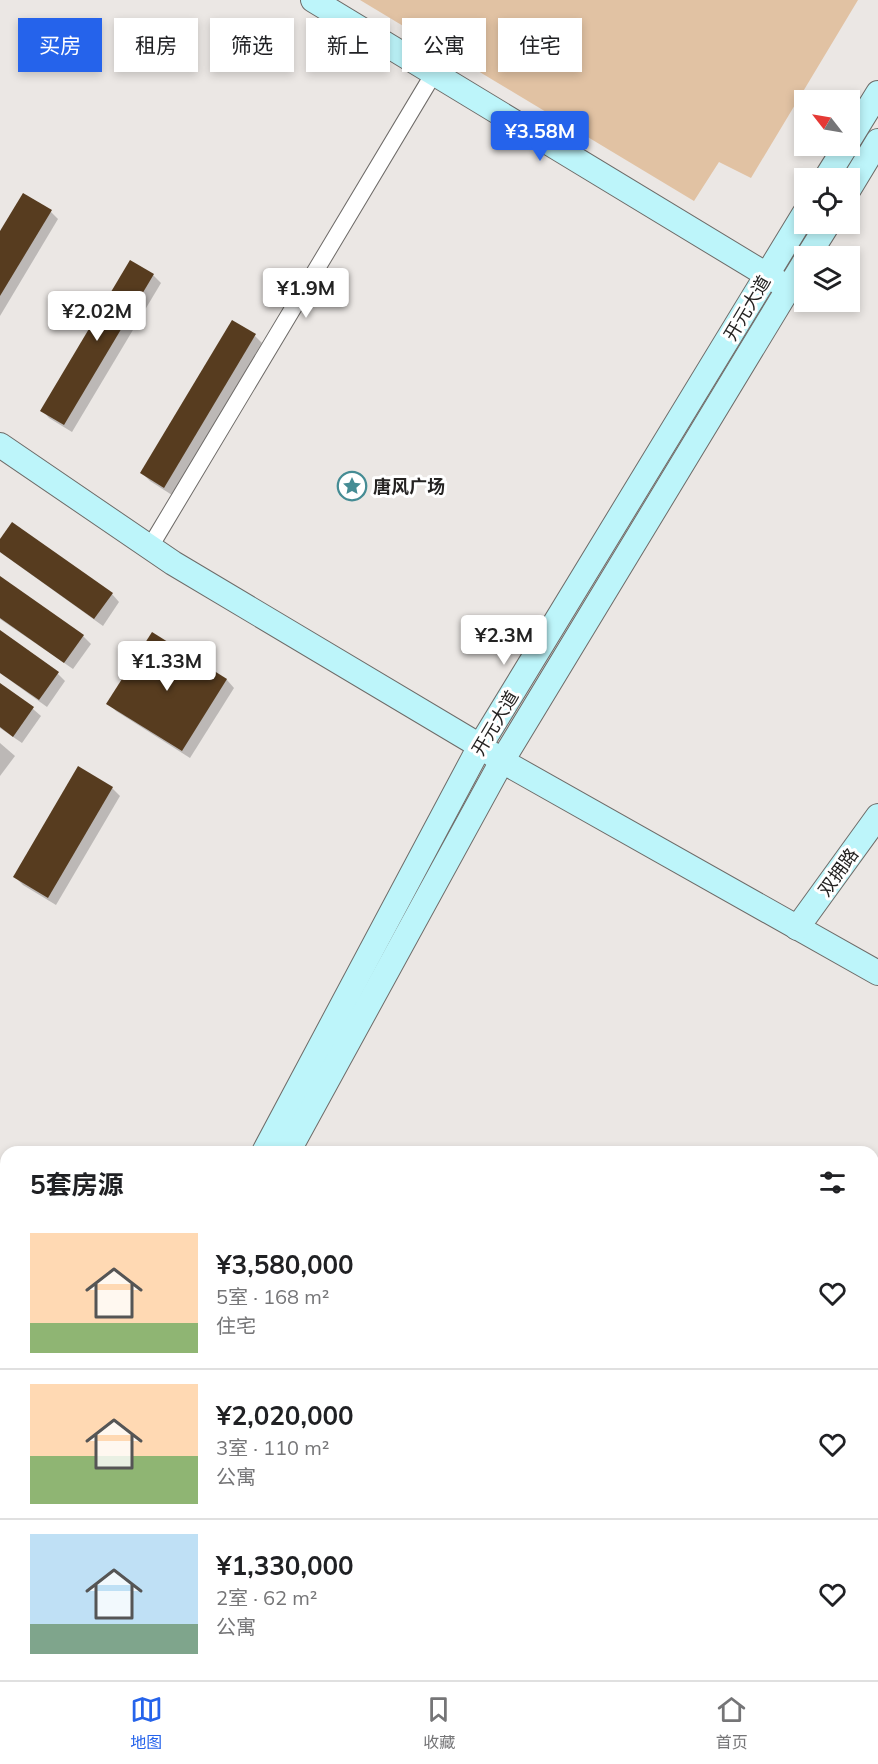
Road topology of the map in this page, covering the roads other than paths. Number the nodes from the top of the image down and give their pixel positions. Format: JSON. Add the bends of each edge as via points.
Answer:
{"nodes":[{"id":1,"x":313,"y":0,"type":"edge"},
{"id":2,"x":434,"y":73,"type":"junction"},
{"id":3,"x":878,"y":93,"type":"edge"},
{"id":4,"x":860,"y":122,"type":"edge"},
{"id":5,"x":878,"y":141,"type":"edge"},
{"id":6,"x":860,"y":171,"type":"edge"},
{"id":7,"x":794,"y":230,"type":"edge"},
{"id":8,"x":767,"y":275,"type":"junction"},
{"id":9,"x":794,"y":280,"type":"edge"},
{"id":10,"x":789,"y":288,"type":"junction"},
{"id":11,"x":0,"y":446,"type":"edge"},
{"id":12,"x":150,"y":547,"type":"junction"},
{"id":13,"x":480,"y":746,"type":"junction"},
{"id":14,"x":502,"y":761,"type":"junction"},
{"id":15,"x":878,"y":816,"type":"edge"},
{"id":16,"x":797,"y":928,"type":"junction"},
{"id":17,"x":878,"y":974,"type":"edge"},
{"id":18,"x":267,"y":1146,"type":"edge"},
{"id":19,"x":291,"y":1146,"type":"edge"}],
"edges":[{"from":1,"to":2,"type":"main road"},
{"from":2,"to":8,"type":"main road"},
{"from":2,"to":12,"type":"street"},
{"from":3,"to":4,"type":"main road"},
{"from":5,"to":6,"type":"main road"},
{"from":7,"to":8,"type":"main road","name":"开元大道"},
{"from":8,"to":10,"type":"main road"},
{"from":8,"to":13,"type":"main road","name":"开元大道"},
{"from":9,"to":10,"type":"main road","name":"开元大道"},
{"from":10,"to":14,"type":"main road","name":"开元大道"},
{"from":11,"to":12,"type":"main road"},
{"from":12,"to":13,"type":"main road"},
{"from":13,"to":14,"type":"main road"},
{"from":13,"to":18,"type":"main road","name":"开元大道"},
{"from":14,"to":16,"type":"main road"},
{"from":14,"to":19,"type":"main road","name":"开元大道"},
{"from":15,"to":16,"type":"main road","name":"双拥路"},
{"from":16,"to":17,"type":"main road"}]}
